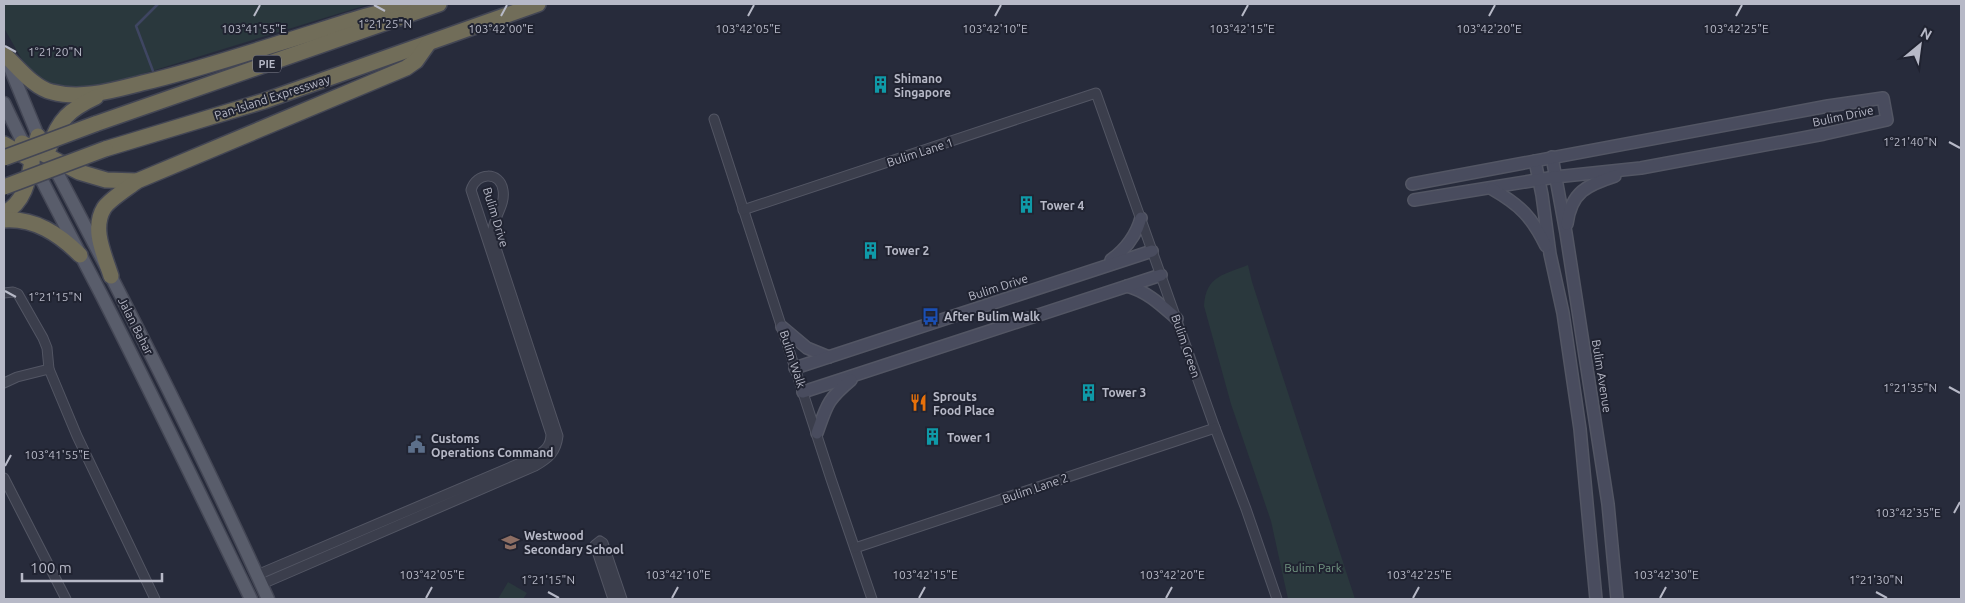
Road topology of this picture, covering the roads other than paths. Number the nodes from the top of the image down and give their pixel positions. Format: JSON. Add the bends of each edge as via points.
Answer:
{"nodes":[{"id":1,"x":421,"y":4,"type":"edge"},
{"id":2,"x":439,"y":4,"type":"edge"},
{"id":3,"x":538,"y":4,"type":"edge"},
{"id":4,"x":428,"y":44,"type":"junction"},
{"id":5,"x":4,"y":54,"type":"edge"},
{"id":6,"x":111,"y":90,"type":"junction"},
{"id":7,"x":1096,"y":93,"type":"joint"},
{"id":8,"x":4,"y":103,"type":"edge"},
{"id":9,"x":714,"y":119,"type":"dead end"},
{"id":10,"x":4,"y":144,"type":"edge"},
{"id":11,"x":37,"y":155,"type":"junction"},
{"id":12,"x":1552,"y":157,"type":"junction"},
{"id":13,"x":4,"y":158,"type":"edge"},
{"id":14,"x":1535,"y":161,"type":"junction"},
{"id":15,"x":1641,"y":168,"type":"junction"},
{"id":16,"x":58,"y":173,"type":"joint"},
{"id":17,"x":1555,"y":177,"type":"junction"},
{"id":18,"x":1539,"y":180,"type":"junction"},
{"id":19,"x":137,"y":181,"type":"junction"},
{"id":20,"x":1412,"y":184,"type":"joint"},
{"id":21,"x":4,"y":187,"type":"edge"},
{"id":22,"x":1492,"y":189,"type":"junction"},
{"id":23,"x":1414,"y":200,"type":"joint"},
{"id":24,"x":744,"y":210,"type":"junction"},
{"id":25,"x":4,"y":213,"type":"edge"},
{"id":26,"x":1141,"y":218,"type":"junction"},
{"id":27,"x":4,"y":220,"type":"edge"},
{"id":28,"x":1566,"y":233,"type":"junction"},
{"id":29,"x":1152,"y":251,"type":"junction"},
{"id":30,"x":1550,"y":254,"type":"junction"},
{"id":31,"x":80,"y":255,"type":"junction"},
{"id":32,"x":1102,"y":267,"type":"junction"},
{"id":33,"x":1161,"y":275,"type":"junction"},
{"id":34,"x":111,"y":276,"type":"junction"},
{"id":35,"x":1127,"y":286,"type":"junction"},
{"id":36,"x":4,"y":293,"type":"edge"},
{"id":37,"x":1176,"y":319,"type":"junction"},
{"id":38,"x":782,"y":327,"type":"junction"},
{"id":39,"x":829,"y":357,"type":"junction"},
{"id":40,"x":795,"y":368,"type":"junction"},
{"id":41,"x":49,"y":370,"type":"junction"},
{"id":42,"x":856,"y":376,"type":"junction"},
{"id":43,"x":4,"y":383,"type":"edge"},
{"id":44,"x":804,"y":392,"type":"junction"},
{"id":45,"x":1215,"y":428,"type":"junction"},
{"id":46,"x":817,"y":434,"type":"junction"},
{"id":47,"x":198,"y":449,"type":"junction"},
{"id":48,"x":184,"y":460,"type":"junction"},
{"id":49,"x":4,"y":478,"type":"edge"},
{"id":50,"x":854,"y":548,"type":"junction"},
{"id":51,"x":259,"y":580,"type":"junction"},
{"id":52,"x":66,"y":599,"type":"edge"},
{"id":53,"x":155,"y":599,"type":"edge"},
{"id":54,"x":252,"y":599,"type":"edge"},
{"id":55,"x":268,"y":599,"type":"edge"},
{"id":56,"x":613,"y":599,"type":"edge"},
{"id":57,"x":622,"y":599,"type":"edge"},
{"id":58,"x":872,"y":599,"type":"edge"},
{"id":59,"x":1277,"y":599,"type":"edge"},
{"id":60,"x":1596,"y":599,"type":"edge"},
{"id":61,"x":1617,"y":599,"type":"edge"}],
"edges":[{"from":1,"to":6,"type":"highway","via":[[342,23],[175,75]]},
{"from":2,"to":13,"type":"highway","number":"PIE","bridge":true},
{"from":3,"to":4,"type":"highway","name":"Pan-Island Expressway"},
{"from":4,"to":19,"type":"highway","via":[[416,61],[406,68]]},
{"from":4,"to":21,"type":"highway","name":"Pan-Island Expressway","bridge":true,"via":[[264,101],[105,149]]},
{"from":5,"to":6,"type":"highway","via":[[32,81],[50,92],[80,95]]},
{"from":5,"to":11,"type":"main road","name":"Jalan Bahar"},
{"from":6,"to":11,"type":"highway","via":[[77,106],[63,119]]},
{"from":7,"to":24,"type":"street","name":"Bulim Lane 1"},
{"from":7,"to":26,"type":"street","name":"Bulim Green"},
{"from":8,"to":11,"type":"main road","name":"Jalan Bahar"},
{"from":9,"to":24,"type":"street","name":"Bulim Walk"},
{"from":10,"to":11,"type":"highway"},
{"from":11,"to":16,"type":"highway"},
{"from":11,"to":19,"type":"highway","via":[[106,180]]},
{"from":11,"to":25,"type":"highway","via":[[25,191],[18,202]]},
{"from":11,"to":31,"type":"main road","name":"Jalan Bahar"},
{"from":12,"to":14,"type":"street","name":"Bulim Drive"},
{"from":12,"to":15,"type":"street","name":"Bulim Drive","via":[[1884,98],[1887,120]]},
{"from":12,"to":17,"type":"street","name":"Bulim Avenue"},
{"from":14,"to":18,"type":"street"},
{"from":14,"to":20,"type":"street","name":"Bulim Drive"},
{"from":15,"to":17,"type":"street","name":"Bulim Drive"},
{"from":15,"to":28,"type":"street","via":[[1591,184],[1573,202]]},
{"from":16,"to":34,"type":"main road","name":"Jalan Bahar"},
{"from":17,"to":18,"type":"street","name":"Bulim Drive"},
{"from":17,"to":28,"type":"street","name":"Bulim Avenue"},
{"from":18,"to":22,"type":"street","name":"Bulim Drive"},
{"from":18,"to":30,"type":"street"},
{"from":19,"to":34,"type":"highway","via":[[104,208],[99,224],[99,237]]},
{"from":20,"to":23,"type":"street","name":"Bulim Drive"},
{"from":22,"to":23,"type":"street","name":"Bulim Drive"},
{"from":22,"to":30,"type":"street","via":[[1524,210]]},
{"from":24,"to":38,"type":"street","name":"Bulim Walk"},
{"from":26,"to":29,"type":"street","name":"Bulim Green"},
{"from":26,"to":32,"type":"street","via":[[1135,234],[1122,252]]},
{"from":27,"to":31,"type":"highway","via":[[23,220],[46,228]]},
{"from":28,"to":61,"type":"street","name":"Bulim Avenue","via":[[1608,504]]},
{"from":29,"to":32,"type":"street","name":"Bulim Drive"},
{"from":29,"to":33,"type":"street","name":"Bulim Green"},
{"from":30,"to":60,"type":"street","via":[[1563,313],[1580,429]]},
{"from":31,"to":48,"type":"main road","name":"Jalan Bahar"},
{"from":32,"to":39,"type":"street","name":"Bulim Drive"},
{"from":33,"to":35,"type":"street"},
{"from":33,"to":37,"type":"street","name":"Bulim Green"},
{"from":34,"to":47,"type":"main road","name":"Jalan Bahar"},
{"from":35,"to":37,"type":"street","via":[[1148,295]]},
{"from":35,"to":42,"type":"street"},
{"from":36,"to":41,"type":"street","via":[[13,292],[22,299],[47,348]]},
{"from":37,"to":45,"type":"street","name":"Bulim Green"},
{"from":38,"to":39,"type":"street","via":[[807,348]]},
{"from":38,"to":40,"type":"street","name":"Bulim Walk"},
{"from":39,"to":40,"type":"street","name":"Bulim Drive"},
{"from":40,"to":44,"type":"street","name":"Bulim Walk"},
{"from":41,"to":43,"type":"street"},
{"from":41,"to":53,"type":"street"},
{"from":42,"to":44,"type":"street"},
{"from":42,"to":46,"type":"street","via":[[828,402]]},
{"from":44,"to":46,"type":"street","name":"Bulim Walk"},
{"from":45,"to":50,"type":"street","name":"Bulim Lane 2"},
{"from":45,"to":59,"type":"street","name":"Bulim Green"},
{"from":46,"to":50,"type":"street","name":"Bulim Walk"},
{"from":47,"to":48,"type":"main road","via":[[197,461],[191,464]]},
{"from":47,"to":51,"type":"main road","name":"Jalan Bahar"},
{"from":48,"to":54,"type":"main road","name":"Jalan Bahar"},
{"from":49,"to":52,"type":"street"},
{"from":50,"to":58,"type":"street","name":"Bulim Walk"},
{"from":51,"to":51,"type":"street","name":"Bulim Drive","via":[[548,448],[551,434],[471,190],[479,178],[493,176],[503,189],[503,200],[492,226],[493,240],[558,436],[552,454],[535,466]]},
{"from":51,"to":55,"type":"main road","name":"Jalan Bahar"},
{"from":56,"to":57,"type":"street","via":[[595,545],[600,541]]}]}
